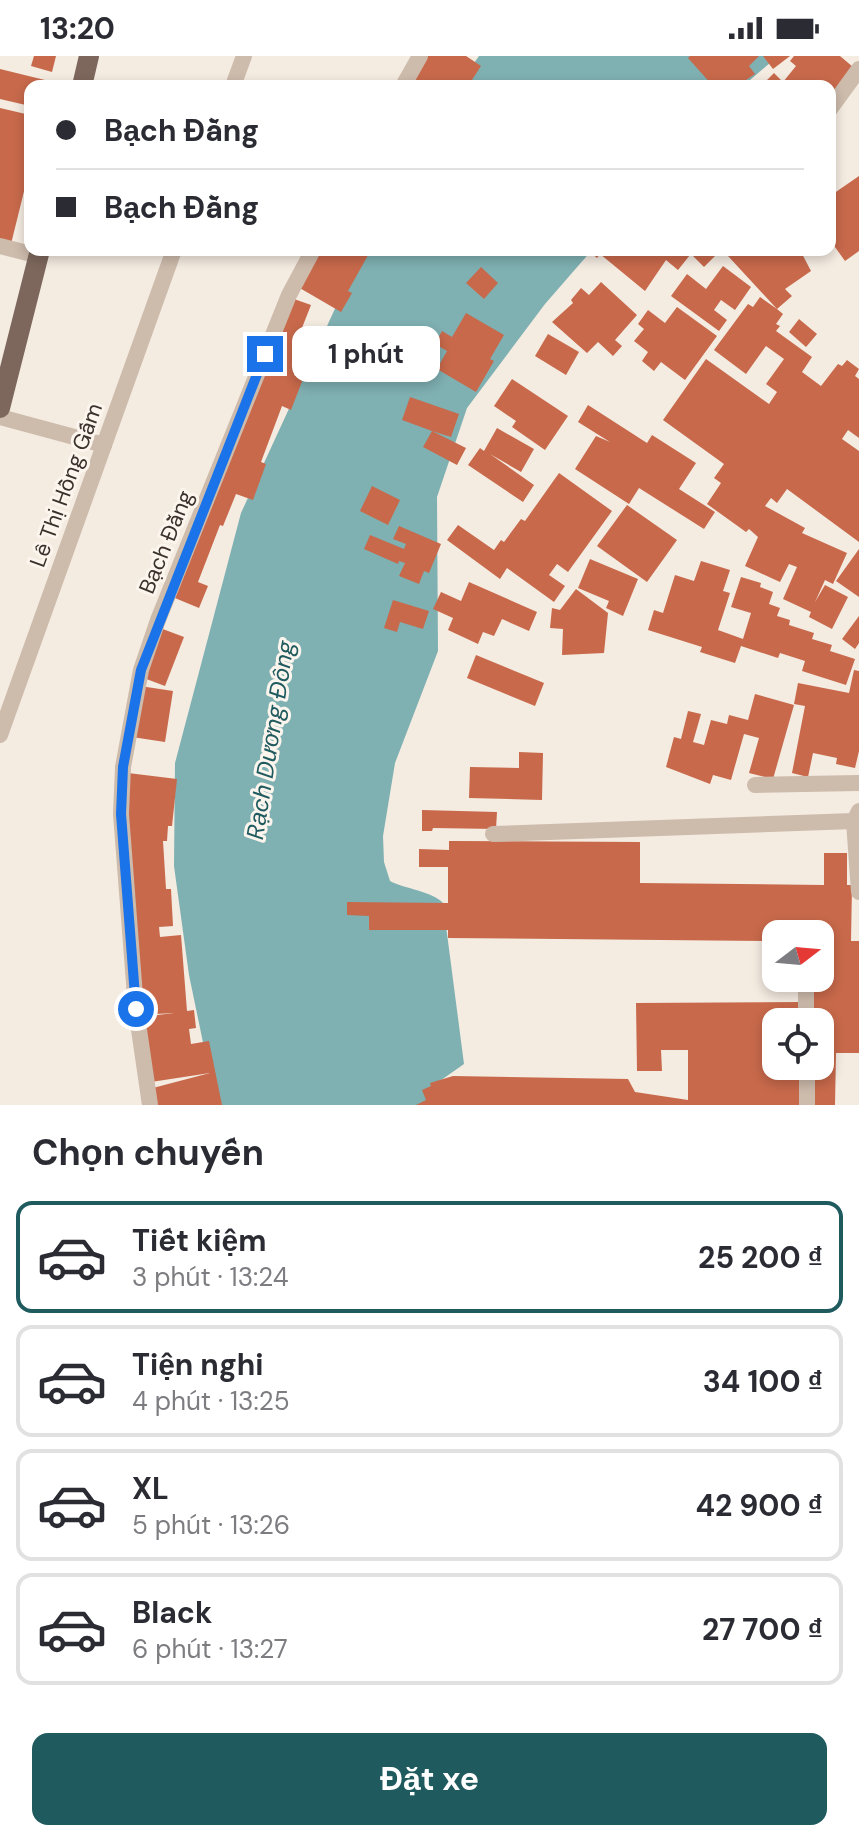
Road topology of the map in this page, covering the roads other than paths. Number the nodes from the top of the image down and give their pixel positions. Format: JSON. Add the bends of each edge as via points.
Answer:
{"nodes":[{"id":1,"x":89,"y":56,"type":"edge"},
{"id":2,"x":244,"y":56,"type":"edge"},
{"id":3,"x":420,"y":56,"type":"edge"},
{"id":4,"x":859,"y":69,"type":"edge"},
{"id":5,"x":83,"y":80,"type":"edge"},
{"id":6,"x":235,"y":80,"type":"edge"},
{"id":7,"x":406,"y":80,"type":"edge"},
{"id":8,"x":836,"y":101,"type":"edge"},
{"id":9,"x":0,"y":246,"type":"edge"},
{"id":10,"x":24,"y":250,"type":"edge"},
{"id":11,"x":38,"y":256,"type":"edge"},
{"id":12,"x":172,"y":256,"type":"edge"},
{"id":13,"x":310,"y":256,"type":"edge"},
{"id":14,"x":0,"y":408,"type":"edge"},
{"id":15,"x":0,"y":417,"type":"edge"},
{"id":16,"x":104,"y":445,"type":"junction"},
{"id":17,"x":0,"y":735,"type":"edge"},
{"id":18,"x":859,"y":783,"type":"edge"},
{"id":19,"x":755,"y":785,"type":"dead end"},
{"id":20,"x":856,"y":816,"type":"edge"},
{"id":21,"x":493,"y":834,"type":"dead end"},
{"id":22,"x":859,"y":892,"type":"edge"},
{"id":23,"x":807,"y":1080,"type":"edge"},
{"id":24,"x":150,"y":1105,"type":"edge"},
{"id":25,"x":807,"y":1105,"type":"edge"}],
"edges":[{"from":1,"to":5,"type":"main road"},
{"from":2,"to":6,"type":"street"},
{"from":3,"to":7,"type":"street"},
{"from":4,"to":8,"type":"street"},
{"from":9,"to":10,"type":"street"},
{"from":11,"to":14,"type":"main road"},
{"from":12,"to":16,"type":"street","name":"Lê Thị Hồng Gấm"},
{"from":13,"to":24,"type":"street","name":"Bạch Đằng","via":[[289,295],[141,670],[123,767],[121,814],[136,1009]]},
{"from":15,"to":16,"type":"street"},
{"from":16,"to":17,"type":"street","name":"Lê Thị Hồng Gấm"},
{"from":18,"to":19,"type":"street"},
{"from":20,"to":21,"type":"street"},
{"from":20,"to":22,"type":"street"},
{"from":23,"to":25,"type":"street"}]}
